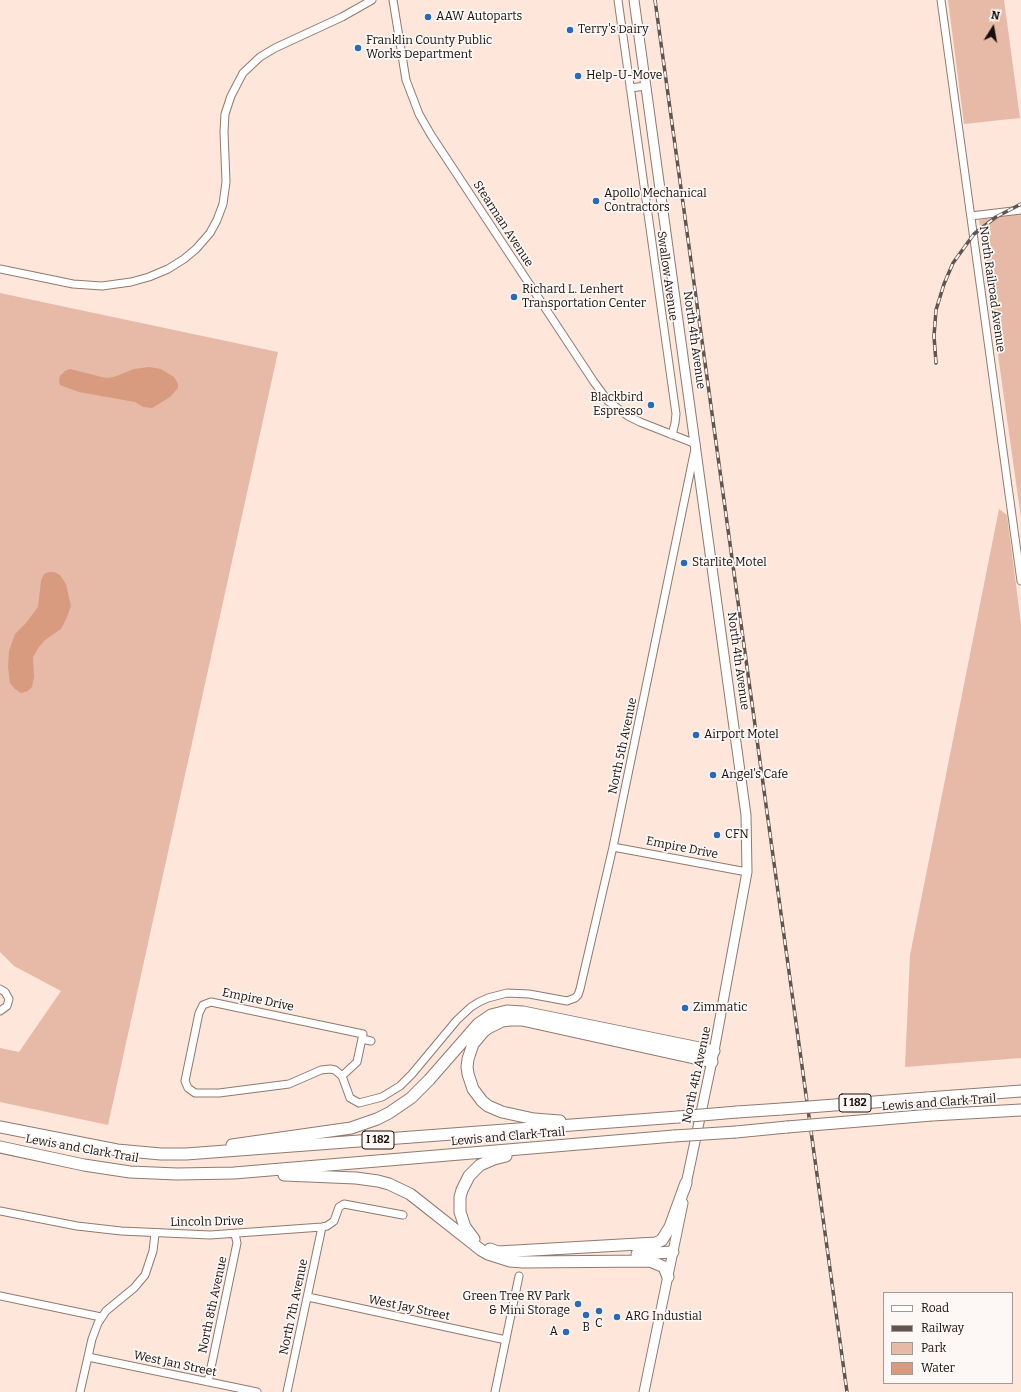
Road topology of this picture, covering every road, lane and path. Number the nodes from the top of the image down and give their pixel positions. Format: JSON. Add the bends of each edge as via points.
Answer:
{"nodes":[{"id":1,"x":372,"y":0,"type":"edge"},
{"id":2,"x":393,"y":0,"type":"edge"},
{"id":3,"x":618,"y":0,"type":"edge"},
{"id":4,"x":634,"y":0,"type":"edge"},
{"id":5,"x":942,"y":0,"type":"edge"},
{"id":6,"x":646,"y":86,"type":"junction"},
{"id":7,"x":630,"y":88,"type":"junction"},
{"id":8,"x":1021,"y":210,"type":"edge"},
{"id":9,"x":971,"y":216,"type":"junction"},
{"id":10,"x":0,"y":269,"type":"edge"},
{"id":11,"x":672,"y":435,"type":"junction"},
{"id":12,"x":696,"y":444,"type":"junction"},
{"id":13,"x":1021,"y":581,"type":"edge"},
{"id":14,"x":613,"y":847,"type":"junction"},
{"id":15,"x":747,"y":872,"type":"junction"},
{"id":16,"x":0,"y":989,"type":"edge"},
{"id":17,"x":0,"y":1011,"type":"edge"},
{"id":18,"x":362,"y":1039,"type":"junction"},
{"id":19,"x":370,"y":1041,"type":"dead end"},
{"id":20,"x":713,"y":1056,"type":"junction"},
{"id":21,"x":342,"y":1076,"type":"junction"},
{"id":22,"x":1021,"y":1091,"type":"edge"},
{"id":23,"x":1021,"y":1111,"type":"edge"},
{"id":24,"x":595,"y":1124,"type":"junction"},
{"id":25,"x":0,"y":1127,"type":"edge"},
{"id":26,"x":0,"y":1147,"type":"edge"},
{"id":27,"x":548,"y":1147,"type":"junction"},
{"id":28,"x":161,"y":1154,"type":"junction"},
{"id":29,"x":234,"y":1173,"type":"junction"},
{"id":30,"x":686,"y":1183,"type":"junction"},
{"id":31,"x":0,"y":1211,"type":"edge"},
{"id":32,"x":403,"y":1215,"type":"dead end"},
{"id":33,"x":322,"y":1227,"type":"junction"},
{"id":34,"x":154,"y":1234,"type":"junction"},
{"id":35,"x":235,"y":1234,"type":"junction"},
{"id":36,"x":656,"y":1243,"type":"junction"},
{"id":37,"x":673,"y":1252,"type":"junction"},
{"id":38,"x":523,"y":1262,"type":"junction"},
{"id":39,"x":519,"y":1276,"type":"dead end"},
{"id":40,"x":668,"y":1277,"type":"junction"},
{"id":41,"x":0,"y":1296,"type":"edge"},
{"id":42,"x":308,"y":1297,"type":"junction"},
{"id":43,"x":101,"y":1317,"type":"junction"},
{"id":44,"x":506,"y":1340,"type":"junction"},
{"id":45,"x":88,"y":1357,"type":"junction"},
{"id":46,"x":208,"y":1382,"type":"junction"},
{"id":47,"x":80,"y":1392,"type":"edge"},
{"id":48,"x":257,"y":1392,"type":"edge"},
{"id":49,"x":287,"y":1392,"type":"edge"},
{"id":50,"x":495,"y":1392,"type":"edge"},
{"id":51,"x":644,"y":1392,"type":"edge"}],
"edges":[{"from":1,"to":10,"type":"street","via":[[267,52],[243,73],[225,114],[226,182],[223,204],[210,233],[184,259],[145,278],[102,286],[73,284]]},
{"from":2,"to":11,"type":"street","name":"Stearman Avenue","via":[[406,80],[416,109],[431,136],[604,397],[628,416]]},
{"from":3,"to":7,"type":"street","name":"Swallow Avenue"},
{"from":4,"to":6,"type":"main road","name":"North 4th Avenue"},
{"from":5,"to":9,"type":"street","name":"North Railroad Avenue"},
{"from":6,"to":7,"type":"street"},
{"from":6,"to":12,"type":"main road","name":"North 4th Avenue"},
{"from":7,"to":11,"type":"street","name":"Swallow Avenue","via":[[676,414]]},
{"from":8,"to":9,"type":"street"},
{"from":9,"to":13,"type":"street","name":"North Railroad Avenue"},
{"from":11,"to":12,"type":"street","name":"Stearman Avenue"},
{"from":12,"to":14,"type":"street","name":"North 5th Avenue"},
{"from":12,"to":15,"type":"main road","name":"North 4th Avenue","via":[[746,815]]},
{"from":14,"to":15,"type":"street","name":"Empire Drive"},
{"from":14,"to":21,"type":"street","name":"North 5th Avenue","via":[[580,989],[575,998],[567,1001],[507,993],[488,998],[471,1007],[457,1020],[407,1079],[382,1097],[359,1103],[350,1098]]},
{"from":15,"to":20,"type":"main road","name":"North 4th Avenue"},
{"from":16,"to":17,"type":"street","via":[[6,992],[9,999],[7,1006]]},
{"from":18,"to":19,"type":"street"},
{"from":18,"to":21,"type":"street","via":[[357,1062]]},
{"from":18,"to":21,"type":"street","name":"Empire Drive","via":[[363,1034],[215,1002],[207,1003],[199,1013],[185,1080],[188,1088],[194,1093],[219,1093],[289,1084],[326,1069],[335,1070]]},
{"from":20,"to":24,"type":"highway","via":[[518,1020],[495,1024],[477,1038],[468,1059],[468,1074],[473,1089],[488,1106],[534,1119]]},
{"from":20,"to":28,"type":"highway","via":[[523,1012],[507,1011],[491,1015],[478,1024],[421,1089],[400,1106],[377,1119],[351,1128]]},
{"from":20,"to":30,"type":"main road","name":"North 4th Avenue"},
{"from":22,"to":24,"type":"highway","name":"Lewis and Clark Trail","number":"I 182","bridge":true},
{"from":23,"to":27,"type":"highway","name":"Lewis and Clark Trail","number":"I 182","bridge":true,"via":[[932,1115]]},
{"from":24,"to":28,"type":"highway","name":"Lewis and Clark Trail","number":"I 182","via":[[209,1153]]},
{"from":25,"to":28,"type":"highway","name":"Lewis and Clark Trail","number":"I 182","via":[[110,1149]]},
{"from":26,"to":29,"type":"highway","name":"Lewis and Clark Trail","number":"I 182","via":[[130,1172]]},
{"from":27,"to":29,"type":"highway","name":"Lewis and Clark Trail","number":"I 182"},
{"from":27,"to":36,"type":"highway","via":[[494,1159],[480,1165],[469,1176],[462,1190],[459,1205],[465,1227],[474,1239],[498,1252]]},
{"from":29,"to":38,"type":"highway","via":[[356,1178],[389,1184],[419,1201],[481,1250],[505,1260]]},
{"from":30,"to":36,"type":"highway","via":[[670,1227],[662,1240]]},
{"from":30,"to":37,"type":"main road","name":"North 4th Avenue"},
{"from":31,"to":34,"type":"street","name":"Lincoln Drive","via":[[77,1226]]},
{"from":32,"to":33,"type":"street","via":[[344,1204],[339,1207],[334,1220]]},
{"from":33,"to":35,"type":"street","name":"Lincoln Drive"},
{"from":33,"to":42,"type":"street","name":"North 7th Avenue"},
{"from":34,"to":35,"type":"street","name":"Lincoln Drive"},
{"from":34,"to":43,"type":"street","via":[[153,1251],[145,1275]]},
{"from":35,"to":46,"type":"street","name":"North 8th Avenue","via":[[237,1243]]},
{"from":36,"to":37,"type":"highway"},
{"from":37,"to":38,"type":"highway"},
{"from":37,"to":40,"type":"main road","name":"North 4th Avenue"},
{"from":38,"to":40,"type":"highway","via":[[650,1261],[664,1267]]},
{"from":39,"to":44,"type":"street"},
{"from":40,"to":51,"type":"main road","name":"North 4th Avenue"},
{"from":41,"to":43,"type":"street"},
{"from":42,"to":44,"type":"street","name":"West Jay Street"},
{"from":42,"to":49,"type":"street","name":"North 7th Avenue"},
{"from":43,"to":45,"type":"street","via":[[94,1331]]},
{"from":44,"to":50,"type":"street"},
{"from":45,"to":46,"type":"street","name":"West Jan Street"},
{"from":45,"to":47,"type":"street"},
{"from":46,"to":48,"type":"street","name":"West Jan Street"}]}
